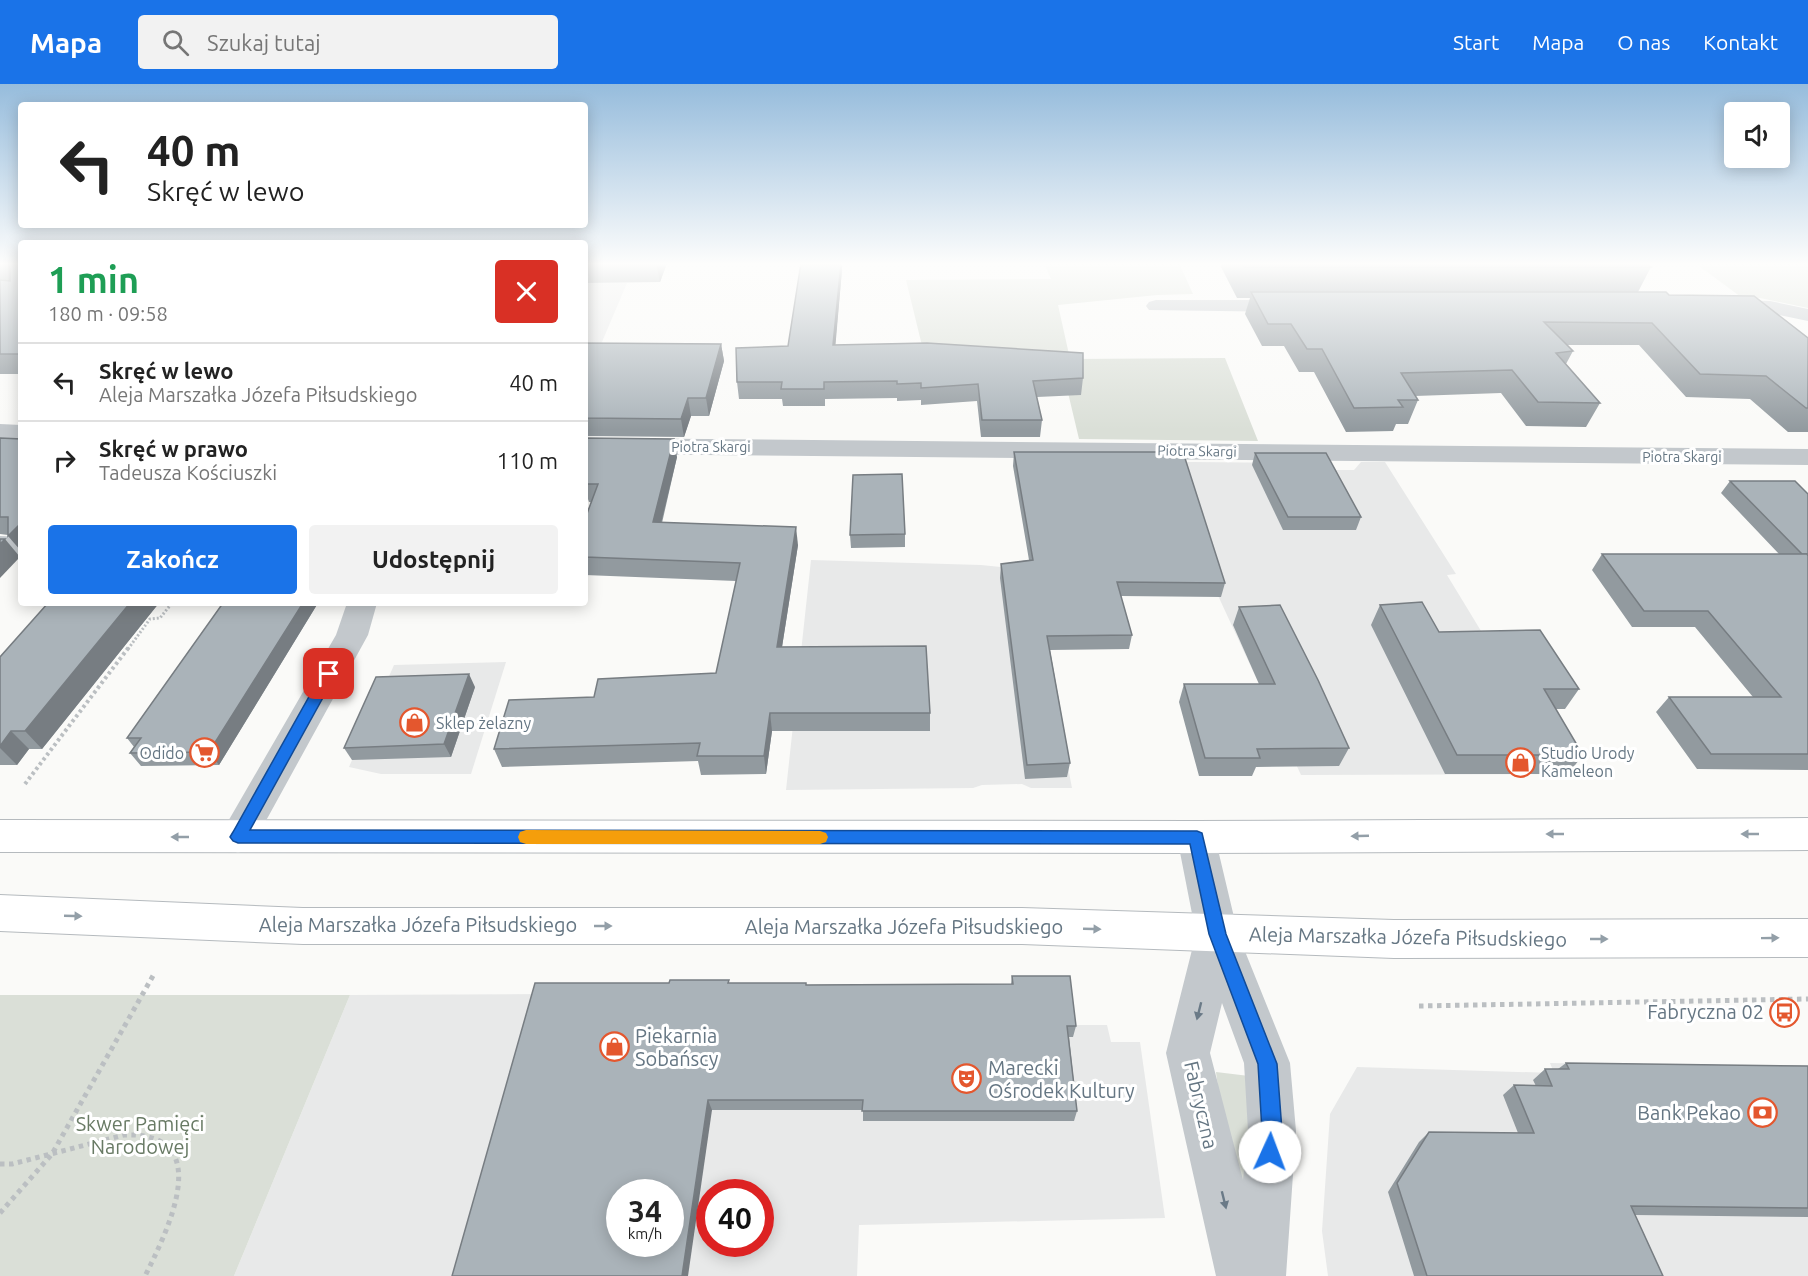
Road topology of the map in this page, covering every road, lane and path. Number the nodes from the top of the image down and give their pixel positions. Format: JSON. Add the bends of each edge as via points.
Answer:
{"nodes":[{"id":1,"x":0,"y":432,"type":"edge"},
{"id":2,"x":18,"y":433,"type":"edge"},
{"id":3,"x":588,"y":446,"type":"edge"},
{"id":4,"x":1808,"y":458,"type":"edge"},
{"id":5,"x":0,"y":545,"type":"edge"},
{"id":6,"x":18,"y":546,"type":"edge"},
{"id":7,"x":170,"y":606,"type":"edge"},
{"id":8,"x":361,"y":606,"type":"edge"},
{"id":9,"x":25,"y":784,"type":"dead end"},
{"id":10,"x":1808,"y":834,"type":"edge"},
{"id":11,"x":0,"y":836,"type":"edge"},
{"id":12,"x":238,"y":837,"type":"junction"},
{"id":13,"x":1197,"y":837,"type":"junction"},
{"id":14,"x":0,"y":913,"type":"edge"},
{"id":15,"x":1217,"y":934,"type":"junction"},
{"id":16,"x":1808,"y":938,"type":"edge"},
{"id":17,"x":154,"y":974,"type":"dead end"},
{"id":18,"x":1808,"y":999,"type":"edge"},
{"id":19,"x":1419,"y":1006,"type":"dead end"},
{"id":20,"x":52,"y":1154,"type":"junction"},
{"id":21,"x":0,"y":1164,"type":"edge"},
{"id":22,"x":0,"y":1213,"type":"edge"},
{"id":23,"x":145,"y":1276,"type":"edge"},
{"id":24,"x":1242,"y":1276,"type":"edge"},
{"id":25,"x":1260,"y":1276,"type":"edge"}],
"edges":[{"from":1,"to":2,"type":"street"},
{"from":3,"to":4,"type":"street","name":"Piotra Skargi"},
{"from":5,"to":6,"type":"street"},
{"from":7,"to":9,"type":"path","via":[[160,618],[150,619]]},
{"from":8,"to":12,"type":"street","via":[[352,635]]},
{"from":10,"to":13,"type":"main road","one_way":true},
{"from":12,"to":11,"type":"main road","one_way":true},
{"from":12,"to":13,"type":"main road"},
{"from":13,"to":15,"type":"street","name":"Fabryczna"},
{"from":14,"to":15,"type":"main road","name":"Aleja Marszałka Józefa Piłsudskiego","one_way":true,"via":[[303,926],[1022,926]]},
{"from":15,"to":16,"type":"main road","name":"Aleja Marszałka Józefa Piłsudskiego","one_way":true,"via":[[1394,939]]},
{"from":15,"to":24,"type":"street","name":"Fabryczna","one_way":true,"via":[[1188,1053]]},
{"from":15,"to":25,"type":"street","name":"Fabryczna","via":[[1267,1064],[1272,1131]]},
{"from":17,"to":20,"type":"path"},
{"from":18,"to":19,"type":"path"},
{"from":20,"to":21,"type":"path"},
{"from":20,"to":22,"type":"path"},
{"from":20,"to":23,"type":"path","via":[[128,1134],[153,1137],[168,1147],[180,1174],[178,1198]]}]}
